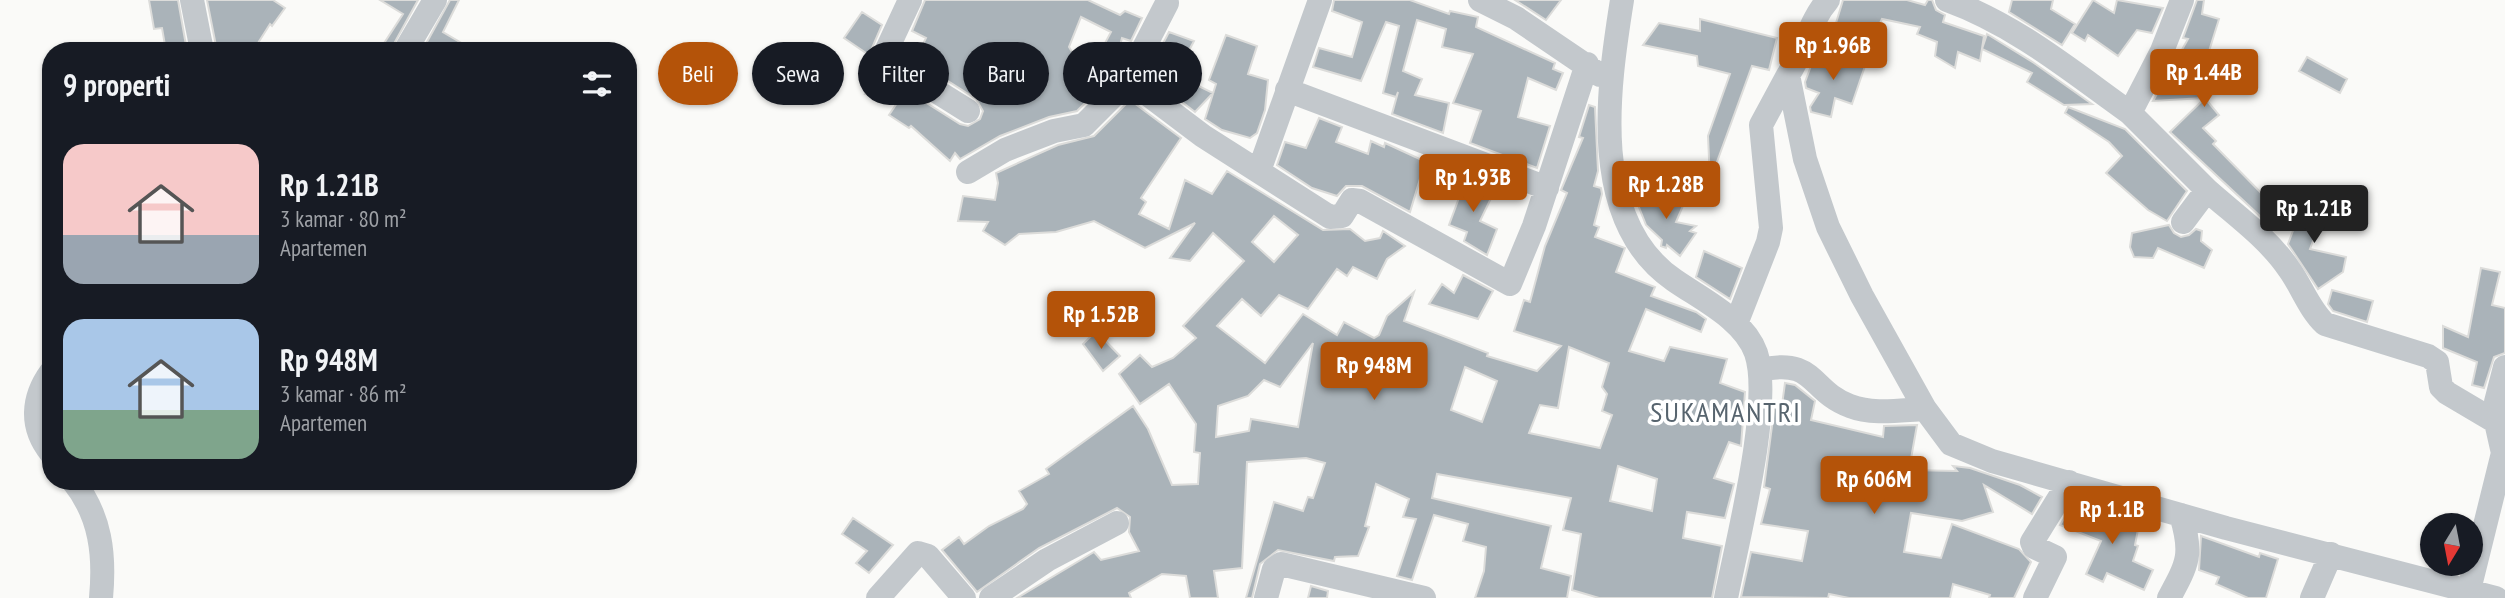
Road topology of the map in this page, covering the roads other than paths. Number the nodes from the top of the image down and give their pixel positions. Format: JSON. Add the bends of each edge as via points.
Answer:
{"nodes":[{"id":1,"x":192,"y":0,"type":"edge"},
{"id":2,"x":435,"y":0,"type":"edge"},
{"id":3,"x":910,"y":0,"type":"edge"},
{"id":4,"x":1320,"y":0,"type":"edge"},
{"id":5,"x":1480,"y":0,"type":"edge"},
{"id":6,"x":1622,"y":0,"type":"edge"},
{"id":7,"x":2182,"y":0,"type":"edge"},
{"id":8,"x":1167,"y":1,"type":"edge"},
{"id":9,"x":1963,"y":3,"type":"edge"},
{"id":10,"x":1820,"y":4,"type":"edge"},
{"id":11,"x":200,"y":42,"type":"edge"},
{"id":12,"x":410,"y":42,"type":"edge"},
{"id":13,"x":1148,"y":42,"type":"edge"},
{"id":14,"x":1587,"y":64,"type":"junction"},
{"id":15,"x":1788,"y":75,"type":"junction"},
{"id":16,"x":1609,"y":82,"type":"junction"},
{"id":17,"x":1287,"y":90,"type":"junction"},
{"id":18,"x":1104,"y":105,"type":"edge"},
{"id":19,"x":1162,"y":105,"type":"edge"},
{"id":20,"x":968,"y":111,"type":"dead end"},
{"id":21,"x":2130,"y":113,"type":"junction"},
{"id":22,"x":1259,"y":171,"type":"junction"},
{"id":23,"x":968,"y":172,"type":"dead end"},
{"id":24,"x":1547,"y":188,"type":"junction"},
{"id":25,"x":2207,"y":190,"type":"junction"},
{"id":26,"x":2183,"y":222,"type":"dead end"},
{"id":27,"x":1735,"y":324,"type":"junction"},
{"id":28,"x":2505,"y":367,"type":"edge"},
{"id":29,"x":1760,"y":370,"type":"junction"},
{"id":30,"x":42,"y":386,"type":"edge"},
{"id":31,"x":1925,"y":409,"type":"junction"},
{"id":32,"x":2496,"y":422,"type":"junction"},
{"id":33,"x":42,"y":438,"type":"edge"},
{"id":34,"x":2069,"y":482,"type":"junction"},
{"id":35,"x":79,"y":490,"type":"edge"},
{"id":36,"x":2181,"y":515,"type":"junction"},
{"id":37,"x":1117,"y":523,"type":"dead end"},
{"id":38,"x":2330,"y":554,"type":"junction"},
{"id":39,"x":2468,"y":595,"type":"edge"},
{"id":40,"x":1421,"y":597,"type":"edge"},
{"id":41,"x":101,"y":598,"type":"edge"},
{"id":42,"x":878,"y":598,"type":"edge"},
{"id":43,"x":964,"y":598,"type":"edge"},
{"id":44,"x":991,"y":598,"type":"edge"},
{"id":45,"x":1266,"y":598,"type":"edge"},
{"id":46,"x":1726,"y":598,"type":"edge"},
{"id":47,"x":2035,"y":598,"type":"edge"},
{"id":48,"x":2169,"y":598,"type":"edge"},
{"id":49,"x":2312,"y":598,"type":"edge"},
{"id":50,"x":2496,"y":598,"type":"edge"}],
"edges":[{"from":1,"to":11,"type":"street"},
{"from":2,"to":12,"type":"street"},
{"from":3,"to":20,"type":"street","via":[[883,58]]},
{"from":4,"to":17,"type":"street"},
{"from":5,"to":14,"type":"street"},
{"from":6,"to":16,"type":"street"},
{"from":7,"to":21,"type":"street"},
{"from":8,"to":13,"type":"street"},
{"from":9,"to":21,"type":"street","via":[[2031,41]]},
{"from":10,"to":15,"type":"street"},
{"from":14,"to":16,"type":"street"},
{"from":14,"to":24,"type":"street"},
{"from":15,"to":27,"type":"street","via":[[1761,125],[1769,242]]},
{"from":15,"to":31,"type":"street","via":[[1805,159],[1828,228]]},
{"from":16,"to":27,"type":"street","via":[[1615,189],[1636,242],[1650,262]]},
{"from":17,"to":22,"type":"street"},
{"from":17,"to":24,"type":"street"},
{"from":18,"to":23,"type":"street","via":[[1084,125],[1001,151]]},
{"from":19,"to":22,"type":"street"},
{"from":21,"to":25,"type":"street"},
{"from":22,"to":24,"type":"street","via":[[1331,217],[1342,216],[1352,200],[1360,201],[1510,284]]},
{"from":25,"to":26,"type":"street"},
{"from":25,"to":32,"type":"street","via":[[2271,248],[2325,324],[2428,356],[2437,362],[2441,387],[2447,393]]},
{"from":27,"to":29,"type":"street","via":[[1755,350]]},
{"from":28,"to":32,"type":"street"},
{"from":29,"to":31,"type":"street","via":[[1782,365],[1800,370],[1851,407]]},
{"from":29,"to":46,"type":"street","via":[[1756,431]]},
{"from":30,"to":33,"type":"street","via":[[35,407]]},
{"from":31,"to":34,"type":"street","via":[[1951,444],[1961,450]]},
{"from":32,"to":39,"type":"street","via":[[2503,453]]},
{"from":34,"to":36,"type":"street"},
{"from":34,"to":47,"type":"street","via":[[2032,542],[2055,558]]},
{"from":35,"to":41,"type":"street","via":[[100,533]]},
{"from":36,"to":38,"type":"street"},
{"from":36,"to":48,"type":"street","via":[[2189,561]]},
{"from":37,"to":44,"type":"street","via":[[1047,560]]},
{"from":38,"to":39,"type":"street"},
{"from":38,"to":49,"type":"street"},
{"from":39,"to":50,"type":"street"},
{"from":40,"to":45,"type":"street","via":[[1281,564],[1274,569]]},
{"from":42,"to":43,"type":"street","via":[[918,552],[928,556]]}]}
